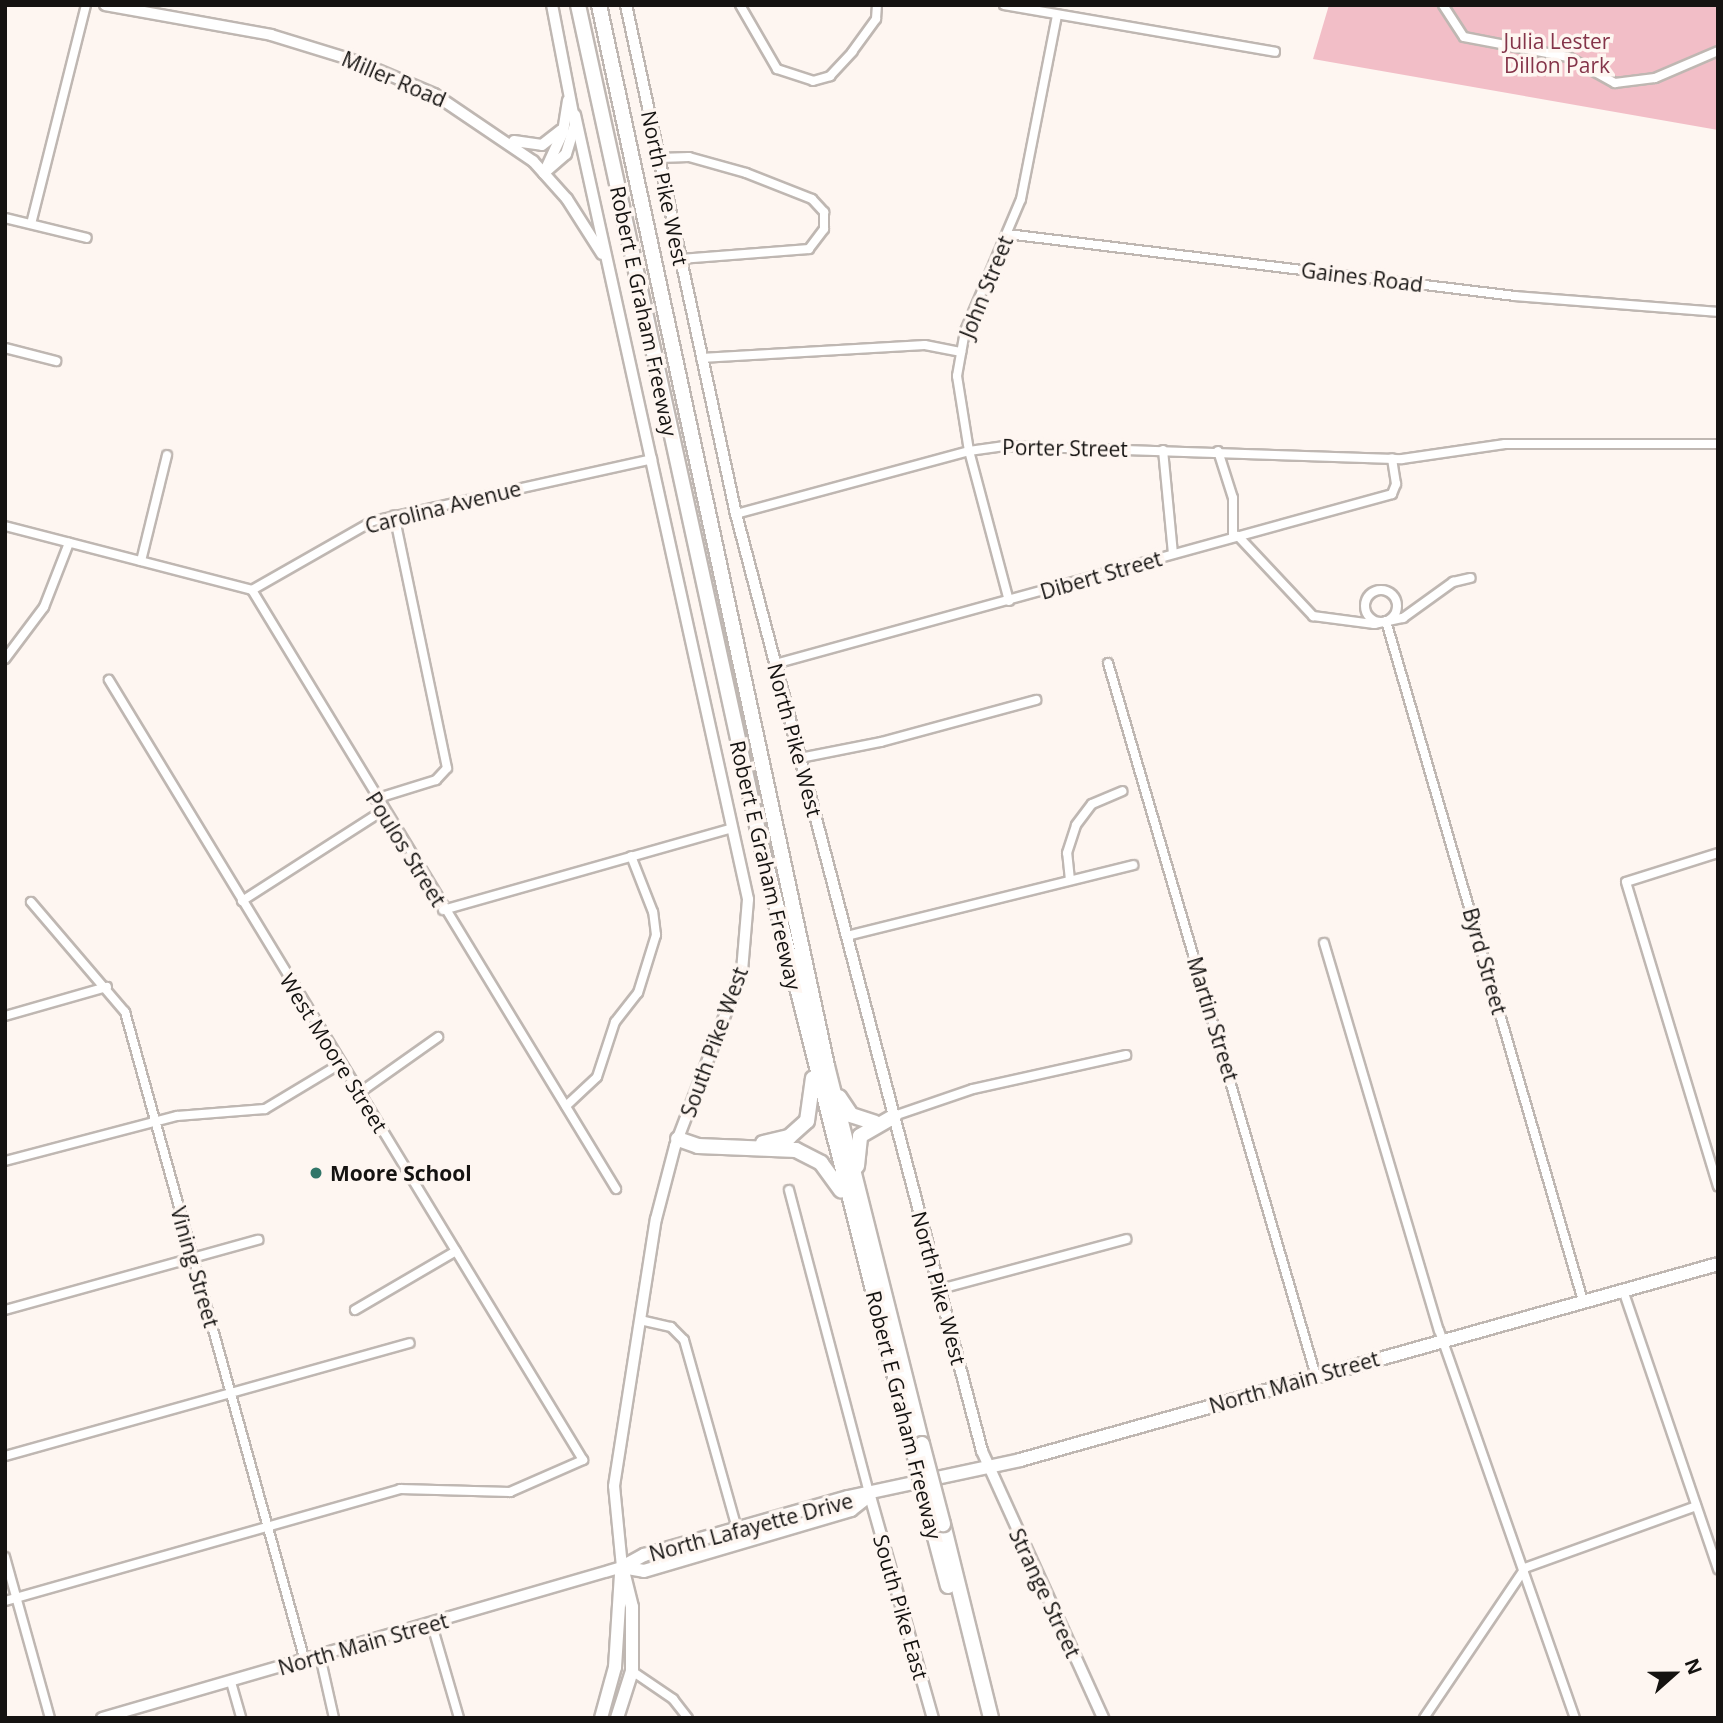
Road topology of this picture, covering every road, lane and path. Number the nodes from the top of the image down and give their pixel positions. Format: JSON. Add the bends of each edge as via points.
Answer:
{"nodes":[{"id":1,"x":86,"y":5,"type":"edge"},
{"id":2,"x":105,"y":5,"type":"edge"},
{"id":3,"x":552,"y":5,"type":"edge"},
{"id":4,"x":578,"y":5,"type":"edge"},
{"id":5,"x":599,"y":5,"type":"edge"},
{"id":6,"x":625,"y":5,"type":"edge"},
{"id":7,"x":740,"y":5,"type":"edge"},
{"id":8,"x":877,"y":5,"type":"edge"},
{"id":9,"x":1004,"y":5,"type":"edge"},
{"id":10,"x":1443,"y":5,"type":"edge"},
{"id":11,"x":1058,"y":15,"type":"junction"},
{"id":12,"x":1718,"y":51,"type":"edge"},
{"id":13,"x":1275,"y":52,"type":"dead end"},
{"id":14,"x":569,"y":91,"type":"junction"},
{"id":15,"x":575,"y":115,"type":"junction"},
{"id":16,"x":565,"y":125,"type":"junction"},
{"id":17,"x":503,"y":137,"type":"junction"},
{"id":18,"x":659,"y":158,"type":"junction"},
{"id":19,"x":544,"y":173,"type":"junction"},
{"id":20,"x":5,"y":218,"type":"edge"},
{"id":21,"x":31,"y":224,"type":"junction"},
{"id":22,"x":1007,"y":234,"type":"junction"},
{"id":23,"x":87,"y":238,"type":"dead end"},
{"id":24,"x":680,"y":259,"type":"junction"},
{"id":25,"x":611,"y":273,"type":"junction"},
{"id":26,"x":1718,"y":312,"type":"edge"},
{"id":27,"x":5,"y":348,"type":"edge"},
{"id":28,"x":961,"y":352,"type":"junction"},
{"id":29,"x":701,"y":358,"type":"junction"},
{"id":30,"x":56,"y":361,"type":"dead end"},
{"id":31,"x":1718,"y":444,"type":"edge"},
{"id":32,"x":1163,"y":450,"type":"junction"},
{"id":33,"x":969,"y":451,"type":"junction"},
{"id":34,"x":1218,"y":451,"type":"junction"},
{"id":35,"x":167,"y":455,"type":"dead end"},
{"id":36,"x":1392,"y":458,"type":"junction"},
{"id":37,"x":652,"y":459,"type":"junction"},
{"id":38,"x":736,"y":514,"type":"junction"},
{"id":39,"x":394,"y":515,"type":"junction"},
{"id":40,"x":5,"y":526,"type":"edge"},
{"id":41,"x":1236,"y":537,"type":"junction"},
{"id":42,"x":69,"y":542,"type":"junction"},
{"id":43,"x":1173,"y":554,"type":"junction"},
{"id":44,"x":141,"y":561,"type":"junction"},
{"id":45,"x":1471,"y":578,"type":"dead end"},
{"id":46,"x":251,"y":590,"type":"junction"},
{"id":47,"x":1009,"y":601,"type":"junction"},
{"id":48,"x":1386,"y":621,"type":"junction"},
{"id":49,"x":5,"y":659,"type":"edge"},
{"id":50,"x":1108,"y":663,"type":"dead end"},
{"id":51,"x":775,"y":664,"type":"junction"},
{"id":52,"x":109,"y":680,"type":"dead end"},
{"id":53,"x":1036,"y":701,"type":"dead end"},
{"id":54,"x":800,"y":758,"type":"junction"},
{"id":55,"x":1122,"y":791,"type":"dead end"},
{"id":56,"x":375,"y":799,"type":"junction"},
{"id":57,"x":382,"y":811,"type":"junction"},
{"id":58,"x":730,"y":829,"type":"junction"},
{"id":59,"x":1718,"y":853,"type":"edge"},
{"id":60,"x":631,"y":856,"type":"junction"},
{"id":61,"x":1133,"y":865,"type":"dead end"},
{"id":62,"x":1070,"y":880,"type":"junction"},
{"id":63,"x":242,"y":901,"type":"junction"},
{"id":64,"x":31,"y":902,"type":"dead end"},
{"id":65,"x":443,"y":909,"type":"junction"},
{"id":66,"x":847,"y":936,"type":"junction"},
{"id":67,"x":1324,"y":943,"type":"dead end"},
{"id":68,"x":107,"y":987,"type":"junction"},
{"id":69,"x":5,"y":1016,"type":"edge"},
{"id":70,"x":438,"y":1037,"type":"dead end"},
{"id":71,"x":1126,"y":1055,"type":"dead end"},
{"id":72,"x":340,"y":1064,"type":"junction"},
{"id":73,"x":820,"y":1065,"type":"junction"},
{"id":74,"x":359,"y":1093,"type":"junction"},
{"id":75,"x":566,"y":1106,"type":"junction"},
{"id":76,"x":894,"y":1116,"type":"junction"},
{"id":77,"x":154,"y":1121,"type":"junction"},
{"id":78,"x":875,"y":1124,"type":"junction"},
{"id":79,"x":678,"y":1139,"type":"junction"},
{"id":80,"x":727,"y":1148,"type":"junction"},
{"id":81,"x":5,"y":1161,"type":"edge"},
{"id":82,"x":1718,"y":1185,"type":"edge"},
{"id":83,"x":616,"y":1189,"type":"dead end"},
{"id":84,"x":789,"y":1190,"type":"dead end"},
{"id":85,"x":857,"y":1210,"type":"junction"},
{"id":86,"x":1126,"y":1239,"type":"dead end"},
{"id":87,"x":258,"y":1240,"type":"dead end"},
{"id":88,"x":456,"y":1251,"type":"junction"},
{"id":89,"x":192,"y":1257,"type":"junction"},
{"id":90,"x":1718,"y":1264,"type":"edge"},
{"id":91,"x":940,"y":1289,"type":"junction"},
{"id":92,"x":1623,"y":1290,"type":"junction"},
{"id":93,"x":1583,"y":1301,"type":"junction"},
{"id":94,"x":5,"y":1310,"type":"edge"},
{"id":95,"x":355,"y":1310,"type":"dead end"},
{"id":96,"x":640,"y":1320,"type":"junction"},
{"id":97,"x":1444,"y":1340,"type":"junction"},
{"id":98,"x":410,"y":1343,"type":"dead end"},
{"id":99,"x":1316,"y":1376,"type":"junction"},
{"id":100,"x":232,"y":1394,"type":"junction"},
{"id":101,"x":5,"y":1456,"type":"edge"},
{"id":102,"x":988,"y":1468,"type":"junction"},
{"id":103,"x":870,"y":1496,"type":"junction"},
{"id":104,"x":1696,"y":1506,"type":"junction"},
{"id":105,"x":269,"y":1528,"type":"junction"},
{"id":106,"x":737,"y":1528,"type":"junction"},
{"id":107,"x":5,"y":1557,"type":"edge"},
{"id":108,"x":622,"y":1567,"type":"junction"},
{"id":109,"x":1525,"y":1568,"type":"junction"},
{"id":110,"x":1718,"y":1569,"type":"edge"},
{"id":111,"x":17,"y":1598,"type":"junction"},
{"id":112,"x":5,"y":1601,"type":"edge"},
{"id":113,"x":432,"y":1625,"type":"junction"},
{"id":114,"x":320,"y":1656,"type":"junction"},
{"id":115,"x":305,"y":1661,"type":"junction"},
{"id":116,"x":632,"y":1671,"type":"junction"},
{"id":117,"x":230,"y":1682,"type":"junction"},
{"id":118,"x":978,"y":1685,"type":"junction"},
{"id":119,"x":50,"y":1718,"type":"edge"},
{"id":120,"x":102,"y":1718,"type":"edge"},
{"id":121,"x":241,"y":1718,"type":"edge"},
{"id":122,"x":334,"y":1718,"type":"edge"},
{"id":123,"x":459,"y":1718,"type":"edge"},
{"id":124,"x":601,"y":1718,"type":"edge"},
{"id":125,"x":617,"y":1718,"type":"edge"},
{"id":126,"x":688,"y":1718,"type":"edge"},
{"id":127,"x":933,"y":1718,"type":"edge"},
{"id":128,"x":983,"y":1718,"type":"edge"},
{"id":129,"x":991,"y":1718,"type":"edge"},
{"id":130,"x":1103,"y":1718,"type":"edge"},
{"id":131,"x":1424,"y":1718,"type":"edge"},
{"id":132,"x":1575,"y":1718,"type":"edge"}],
"edges":[{"from":1,"to":21,"type":"street"},
{"from":2,"to":17,"type":"main road","name":"Miller Road","via":[[251,31],[359,62],[434,93]]},
{"from":3,"to":14,"type":"main road"},
{"from":4,"to":73,"type":"highway","name":"Robert E Graham Freeway"},
{"from":5,"to":73,"type":"highway","name":"Robert E Graham Freeway"},
{"from":6,"to":18,"type":"main road","name":"North Pike West"},
{"from":7,"to":8,"type":"street","via":[[776,69],[813,81],[831,76],[852,52],[876,19]]},
{"from":9,"to":11,"type":"street"},
{"from":10,"to":12,"type":"street","via":[[1464,37],[1567,57],[1615,83],[1654,78]]},
{"from":11,"to":13,"type":"street"},
{"from":11,"to":22,"type":"street","name":"John Street","via":[[1032,151]]},
{"from":14,"to":15,"type":"main road"},
{"from":14,"to":16,"type":"main road"},
{"from":15,"to":19,"type":"main road","via":[[566,154]]},
{"from":15,"to":25,"type":"main road","name":"South Pike West"},
{"from":16,"to":17,"type":"main road","via":[[538,146]]},
{"from":16,"to":19,"type":"main road"},
{"from":17,"to":19,"type":"main road","name":"Miller Road"},
{"from":18,"to":24,"type":"main road","name":"North Pike West"},
{"from":18,"to":24,"type":"street","via":[[689,156],[746,173],[812,199],[824,212],[824,229],[809,250]]},
{"from":19,"to":25,"type":"main road","name":"Miller Road","via":[[587,228]]},
{"from":20,"to":21,"type":"street"},
{"from":21,"to":23,"type":"street"},
{"from":22,"to":26,"type":"street","name":"Gaines Road","via":[[1515,296]]},
{"from":22,"to":28,"type":"street","name":"John Street"},
{"from":24,"to":29,"type":"main road","name":"North Pike West"},
{"from":25,"to":37,"type":"main road","name":"South Pike West"},
{"from":27,"to":30,"type":"street"},
{"from":28,"to":29,"type":"street","via":[[925,345]]},
{"from":28,"to":33,"type":"street","name":"John Street","via":[[957,376]]},
{"from":29,"to":38,"type":"main road","name":"North Pike West"},
{"from":31,"to":36,"type":"street","name":"Porter Street","via":[[1531,443]]},
{"from":32,"to":33,"type":"street","name":"Porter Street","via":[[1005,446]]},
{"from":32,"to":34,"type":"street","name":"Porter Street"},
{"from":32,"to":43,"type":"street"},
{"from":33,"to":38,"type":"street","name":"Porter Street"},
{"from":33,"to":47,"type":"street","name":"John Street"},
{"from":34,"to":36,"type":"street","name":"Porter Street"},
{"from":34,"to":41,"type":"street","via":[[1233,498]]},
{"from":35,"to":44,"type":"street"},
{"from":36,"to":41,"type":"street","name":"Dibert Street","via":[[1396,484],[1392,494]]},
{"from":37,"to":39,"type":"street","name":"Carolina Avenue"},
{"from":37,"to":58,"type":"main road","name":"South Pike West"},
{"from":38,"to":51,"type":"main road","name":"North Pike West"},
{"from":39,"to":46,"type":"street","name":"Carolina Avenue","via":[[355,528]]},
{"from":39,"to":56,"type":"street","via":[[447,768],[436,780]]},
{"from":40,"to":42,"type":"street"},
{"from":41,"to":43,"type":"street","name":"Dibert Street"},
{"from":41,"to":48,"type":"street","via":[[1313,616]]},
{"from":42,"to":44,"type":"street"},
{"from":42,"to":49,"type":"street","via":[[44,607]]},
{"from":43,"to":47,"type":"street","name":"Dibert Street"},
{"from":44,"to":46,"type":"street"},
{"from":45,"to":48,"type":"street","via":[[1453,582],[1403,618]]},
{"from":46,"to":56,"type":"street","name":"Poulos Street"},
{"from":47,"to":51,"type":"street","name":"Dibert Street"},
{"from":48,"to":48,"type":"street","name":"Byrd Street","via":[[1396,613],[1398,603],[1389,591],[1376,590],[1366,600],[1366,612]]},
{"from":48,"to":93,"type":"street","name":"Byrd Street"},
{"from":50,"to":99,"type":"street","name":"Martin Street"},
{"from":51,"to":54,"type":"main road","name":"North Pike West"},
{"from":52,"to":63,"type":"street","name":"West Moore Street"},
{"from":53,"to":54,"type":"street"},
{"from":54,"to":66,"type":"main road","name":"North Pike West"},
{"from":55,"to":62,"type":"street","via":[[1092,804],[1076,825],[1066,853]]},
{"from":56,"to":57,"type":"street","name":"Poulos Street"},
{"from":57,"to":63,"type":"street"},
{"from":57,"to":65,"type":"street","name":"Poulos Street"},
{"from":58,"to":60,"type":"street"},
{"from":58,"to":79,"type":"main road","name":"South Pike West","via":[[748,898],[749,936],[743,971]]},
{"from":59,"to":82,"type":"street","via":[[1626,882]]},
{"from":60,"to":65,"type":"street"},
{"from":60,"to":75,"type":"street","via":[[653,912],[656,935],[638,993],[615,1022],[597,1077]]},
{"from":61,"to":62,"type":"street"},
{"from":62,"to":66,"type":"street"},
{"from":63,"to":72,"type":"street","name":"West Moore Street"},
{"from":64,"to":68,"type":"street","name":"Vining Street"},
{"from":65,"to":75,"type":"street","name":"Poulos Street"},
{"from":66,"to":76,"type":"main road","name":"North Pike West"},
{"from":67,"to":97,"type":"street"},
{"from":68,"to":69,"type":"street"},
{"from":68,"to":77,"type":"street","name":"Vining Street","via":[[125,1012]]},
{"from":70,"to":74,"type":"street"},
{"from":71,"to":76,"type":"street","via":[[973,1089]]},
{"from":72,"to":74,"type":"street","name":"West Moore Street"},
{"from":72,"to":77,"type":"street","via":[[265,1109],[203,1111]]},
{"from":73,"to":78,"type":"highway","via":[[846,1110]]},
{"from":73,"to":80,"type":"highway","via":[[807,1121],[789,1137]]},
{"from":73,"to":85,"type":"highway","name":"Robert E Graham Freeway"},
{"from":74,"to":88,"type":"street","name":"West Moore Street"},
{"from":75,"to":83,"type":"street","name":"Poulos Street"},
{"from":76,"to":78,"type":"highway"},
{"from":76,"to":91,"type":"main road","name":"North Pike West"},
{"from":77,"to":81,"type":"street"},
{"from":77,"to":89,"type":"street","name":"Vining Street"},
{"from":78,"to":85,"type":"highway","via":[[858,1143]]},
{"from":79,"to":80,"type":"highway"},
{"from":79,"to":96,"type":"main road","name":"South Pike West","via":[[656,1219]]},
{"from":80,"to":85,"type":"highway","via":[[808,1154],[832,1176]]},
{"from":84,"to":103,"type":"street"},
{"from":85,"to":118,"type":"highway","name":"Robert E Graham Freeway","bridge":true},
{"from":86,"to":91,"type":"street"},
{"from":87,"to":89,"type":"street"},
{"from":88,"to":95,"type":"street"},
{"from":88,"to":105,"type":"street","name":"West Moore Street","via":[[583,1460],[520,1490],[408,1487]]},
{"from":89,"to":94,"type":"street"},
{"from":89,"to":100,"type":"street","name":"Vining Street"},
{"from":90,"to":92,"type":"main road","name":"North Main Street"},
{"from":91,"to":102,"type":"main road","name":"North Pike West"},
{"from":92,"to":93,"type":"main road","name":"North Main Street"},
{"from":92,"to":104,"type":"street"},
{"from":93,"to":97,"type":"main road","name":"North Main Street"},
{"from":96,"to":106,"type":"street","via":[[671,1327],[684,1340]]},
{"from":96,"to":108,"type":"main road","name":"South Pike West","via":[[614,1486]]},
{"from":97,"to":99,"type":"main road","name":"North Main Street"},
{"from":97,"to":109,"type":"street"},
{"from":98,"to":100,"type":"street"},
{"from":99,"to":102,"type":"main road","name":"North Main Street"},
{"from":100,"to":101,"type":"street"},
{"from":100,"to":105,"type":"street","name":"Vining Street"},
{"from":102,"to":103,"type":"main road","name":"North Main Street"},
{"from":102,"to":130,"type":"main road","name":"Strange Street"},
{"from":103,"to":106,"type":"main road","name":"North Lafayette Drive","via":[[848,1497]]},
{"from":103,"to":108,"type":"main road","via":[[851,1510],[644,1571]]},
{"from":103,"to":127,"type":"main road","name":"South Pike East"},
{"from":104,"to":109,"type":"street"},
{"from":104,"to":110,"type":"street"},
{"from":105,"to":111,"type":"street"},
{"from":105,"to":115,"type":"street","name":"Vining Street"},
{"from":106,"to":108,"type":"main road","name":"North Lafayette Drive","via":[[644,1555]]},
{"from":107,"to":111,"type":"street"},
{"from":108,"to":113,"type":"main road","name":"North Main Street"},
{"from":108,"to":116,"type":"main road","name":"North Lafayette Drive","via":[[632,1607]]},
{"from":108,"to":124,"type":"main road","via":[[615,1667]]},
{"from":109,"to":131,"type":"street"},
{"from":109,"to":132,"type":"street"},
{"from":111,"to":112,"type":"street"},
{"from":111,"to":119,"type":"street"},
{"from":113,"to":114,"type":"main road","name":"North Main Street"},
{"from":113,"to":123,"type":"street"},
{"from":114,"to":115,"type":"main road","name":"North Main Street"},
{"from":114,"to":122,"type":"street"},
{"from":115,"to":117,"type":"main road","name":"North Main Street"},
{"from":116,"to":125,"type":"main road","name":"North Lafayette Drive"},
{"from":116,"to":126,"type":"street","via":[[673,1699]]},
{"from":117,"to":120,"type":"main road","name":"North Main Street"},
{"from":117,"to":121,"type":"street"},
{"from":118,"to":128,"type":"highway","name":"Robert E Graham Freeway"},
{"from":118,"to":129,"type":"highway","name":"Robert E Graham Freeway"}]}
